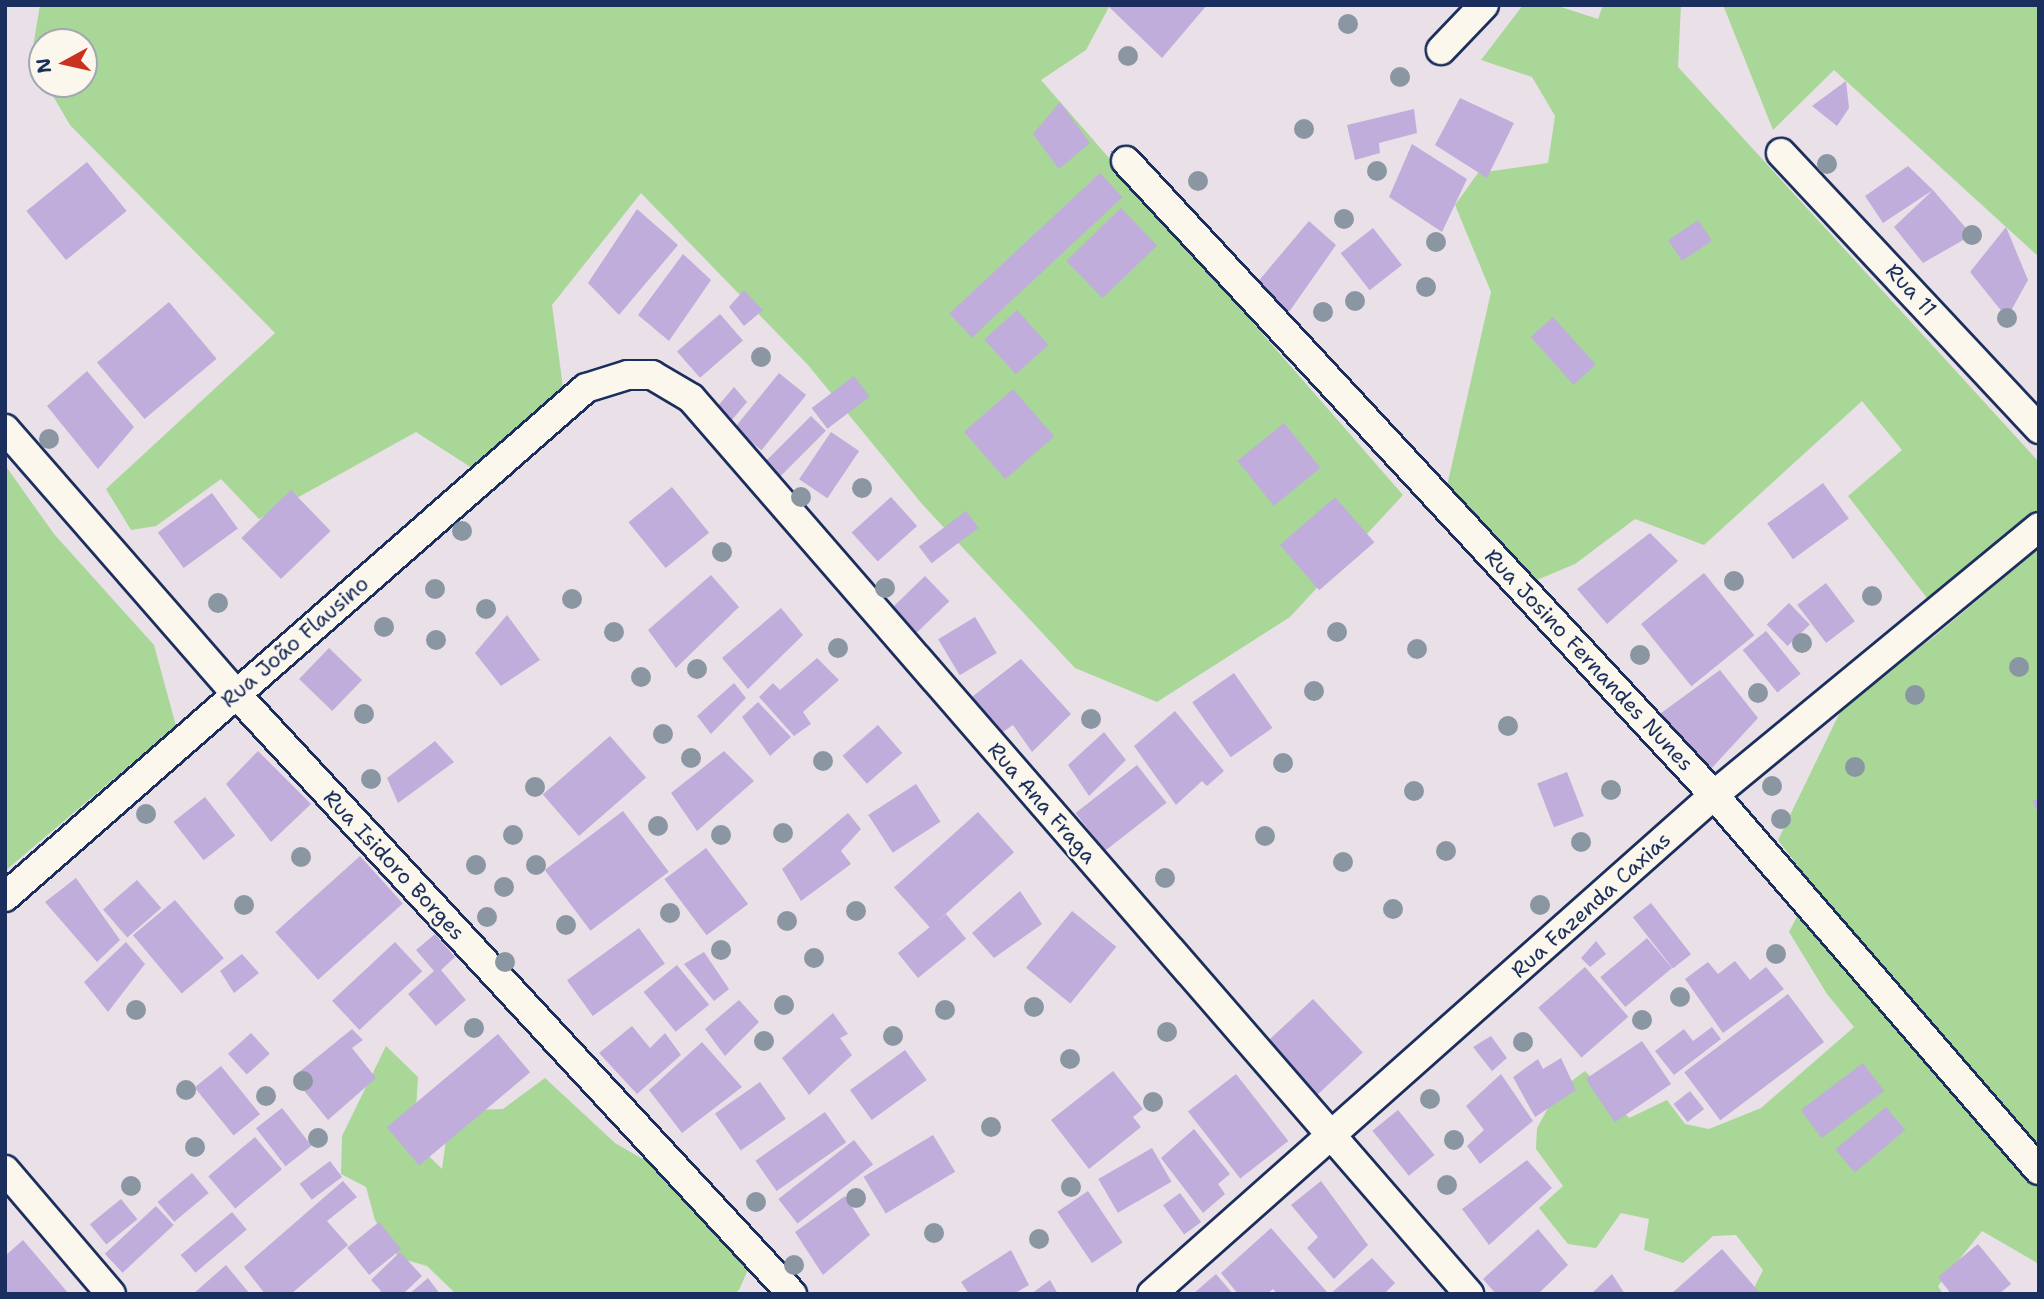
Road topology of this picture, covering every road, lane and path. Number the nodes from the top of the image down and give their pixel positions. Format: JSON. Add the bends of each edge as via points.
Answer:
{"nodes":[{"id":1,"x":1485,"y":5,"type":"edge"},
{"id":2,"x":1441,"y":50,"type":"dead end"},
{"id":3,"x":1781,"y":153,"type":"dead end"},
{"id":4,"x":1126,"y":161,"type":"dead end"},
{"id":5,"x":586,"y":388,"type":"joint"},
{"id":6,"x":5,"y":429,"type":"edge"},
{"id":7,"x":2039,"y":429,"type":"edge"},
{"id":8,"x":2039,"y":527,"type":"edge"},
{"id":9,"x":236,"y":694,"type":"junction"},
{"id":10,"x":1714,"y":795,"type":"junction"},
{"id":11,"x":5,"y":897,"type":"edge"},
{"id":12,"x":1332,"y":1138,"type":"junction"},
{"id":13,"x":5,"y":1170,"type":"edge"},
{"id":14,"x":2039,"y":1170,"type":"edge"},
{"id":15,"x":111,"y":1294,"type":"edge"},
{"id":16,"x":792,"y":1294,"type":"edge"},
{"id":17,"x":1152,"y":1294,"type":"edge"},
{"id":18,"x":1469,"y":1294,"type":"edge"}],
"edges":[{"from":1,"to":2,"type":"street"},
{"from":3,"to":7,"type":"street","name":"Rua 11"},
{"from":4,"to":10,"type":"street","name":"Rua Josino Fernandes Nunes"},
{"from":5,"to":9,"type":"street","name":"Rua João Flausino"},
{"from":5,"to":12,"type":"street","name":"Rua Ana Fraga","via":[[628,374],[652,375],[691,398]]},
{"from":6,"to":9,"type":"street","name":"Rua Isidoro Borges"},
{"from":8,"to":10,"type":"street","name":"Rua Fazenda Caxias"},
{"from":9,"to":11,"type":"street","name":"Rua João Flausino"},
{"from":9,"to":16,"type":"street","name":"Rua Isidoro Borges"},
{"from":10,"to":12,"type":"street","name":"Rua Fazenda Caxias"},
{"from":10,"to":14,"type":"street","name":"Rua Josino Fernandes Nunes"},
{"from":12,"to":17,"type":"street","name":"Rua Fazenda Caxias"},
{"from":12,"to":18,"type":"street","name":"Rua Ana Fraga"},
{"from":13,"to":15,"type":"street"}]}
